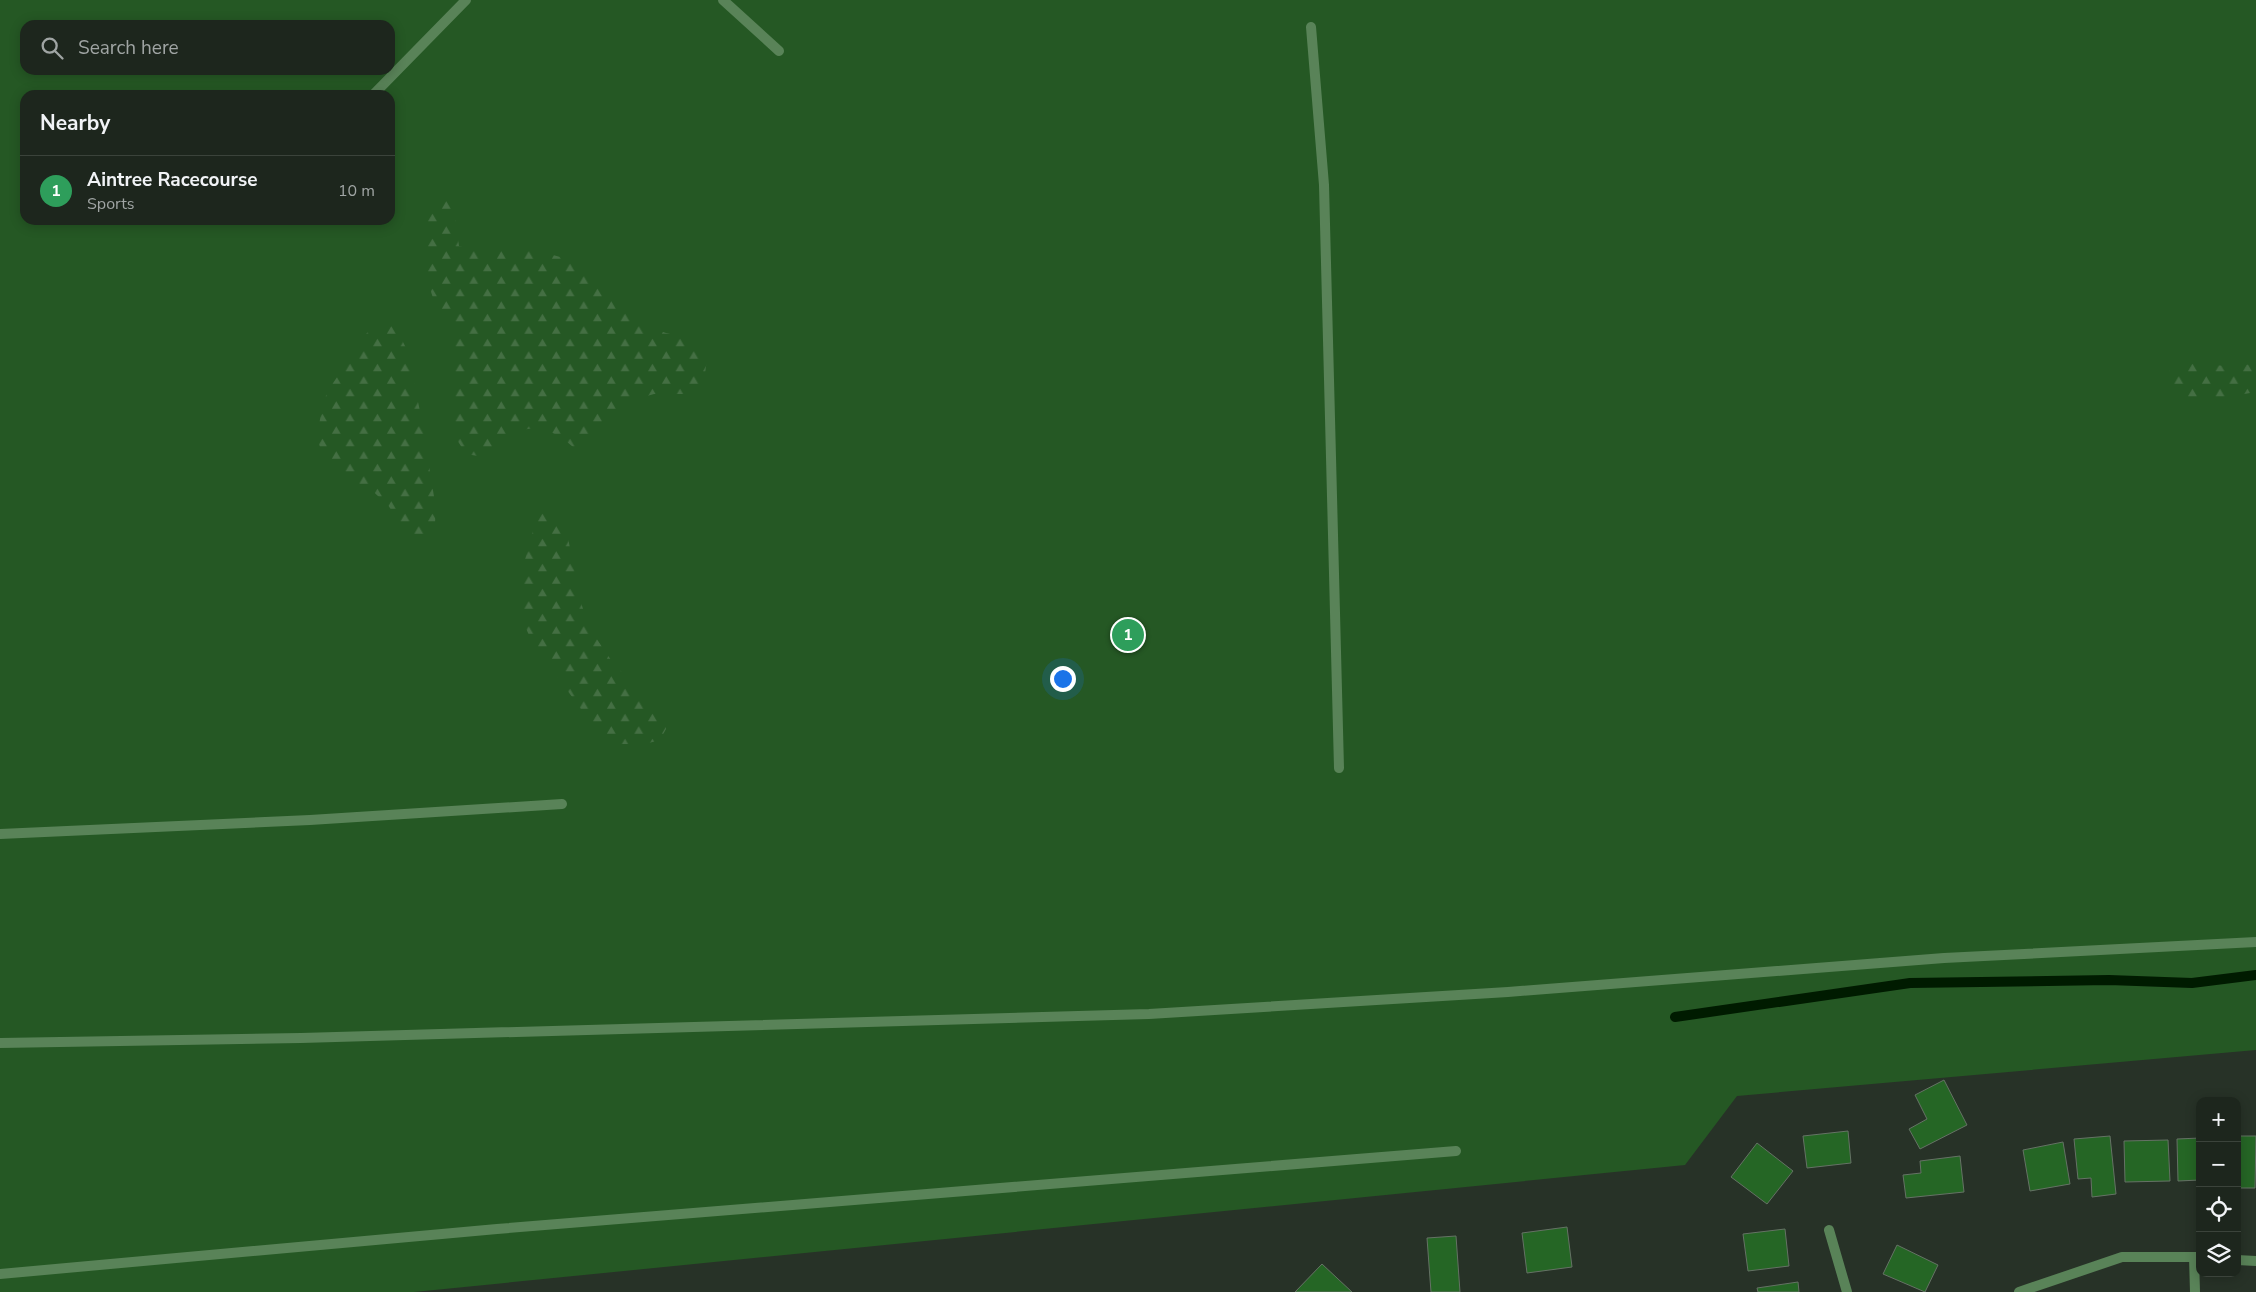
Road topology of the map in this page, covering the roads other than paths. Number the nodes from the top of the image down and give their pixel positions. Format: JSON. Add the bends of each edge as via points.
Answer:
{"nodes":[{"id":1,"x":466,"y":0,"type":"edge"},
{"id":2,"x":723,"y":0,"type":"edge"},
{"id":3,"x":1311,"y":28,"type":"dead end"},
{"id":4,"x":779,"y":51,"type":"dead end"},
{"id":5,"x":395,"y":73,"type":"edge"},
{"id":6,"x":393,"y":75,"type":"edge"},
{"id":7,"x":378,"y":90,"type":"edge"},
{"id":8,"x":1339,"y":768,"type":"dead end"},
{"id":9,"x":562,"y":804,"type":"dead end"},
{"id":10,"x":0,"y":834,"type":"edge"},
{"id":11,"x":2256,"y":942,"type":"edge"},
{"id":12,"x":0,"y":1043,"type":"edge"},
{"id":13,"x":1456,"y":1150,"type":"dead end"},
{"id":14,"x":1829,"y":1230,"type":"dead end"},
{"id":15,"x":2196,"y":1257,"type":"edge"},
{"id":16,"x":2241,"y":1260,"type":"edge"},
{"id":17,"x":2256,"y":1261,"type":"edge"},
{"id":18,"x":0,"y":1274,"type":"edge"},
{"id":19,"x":2196,"y":1274,"type":"edge"},
{"id":20,"x":1847,"y":1292,"type":"edge"},
{"id":21,"x":2019,"y":1292,"type":"edge"},
{"id":22,"x":2195,"y":1292,"type":"edge"}],
"edges":[{"from":1,"to":5,"type":"street"},
{"from":2,"to":4,"type":"street"},
{"from":3,"to":8,"type":"street","via":[[1324,185]]},
{"from":6,"to":7,"type":"street"},
{"from":9,"to":10,"type":"street","via":[[310,820]]},
{"from":11,"to":12,"type":"street","via":[[1944,958],[1508,992],[1149,1014],[301,1038]]},
{"from":13,"to":18,"type":"street","via":[[507,1228]]},
{"from":14,"to":20,"type":"street"},
{"from":15,"to":21,"type":"street","via":[[2122,1257]]},
{"from":16,"to":17,"type":"street"},
{"from":19,"to":22,"type":"street"}]}
